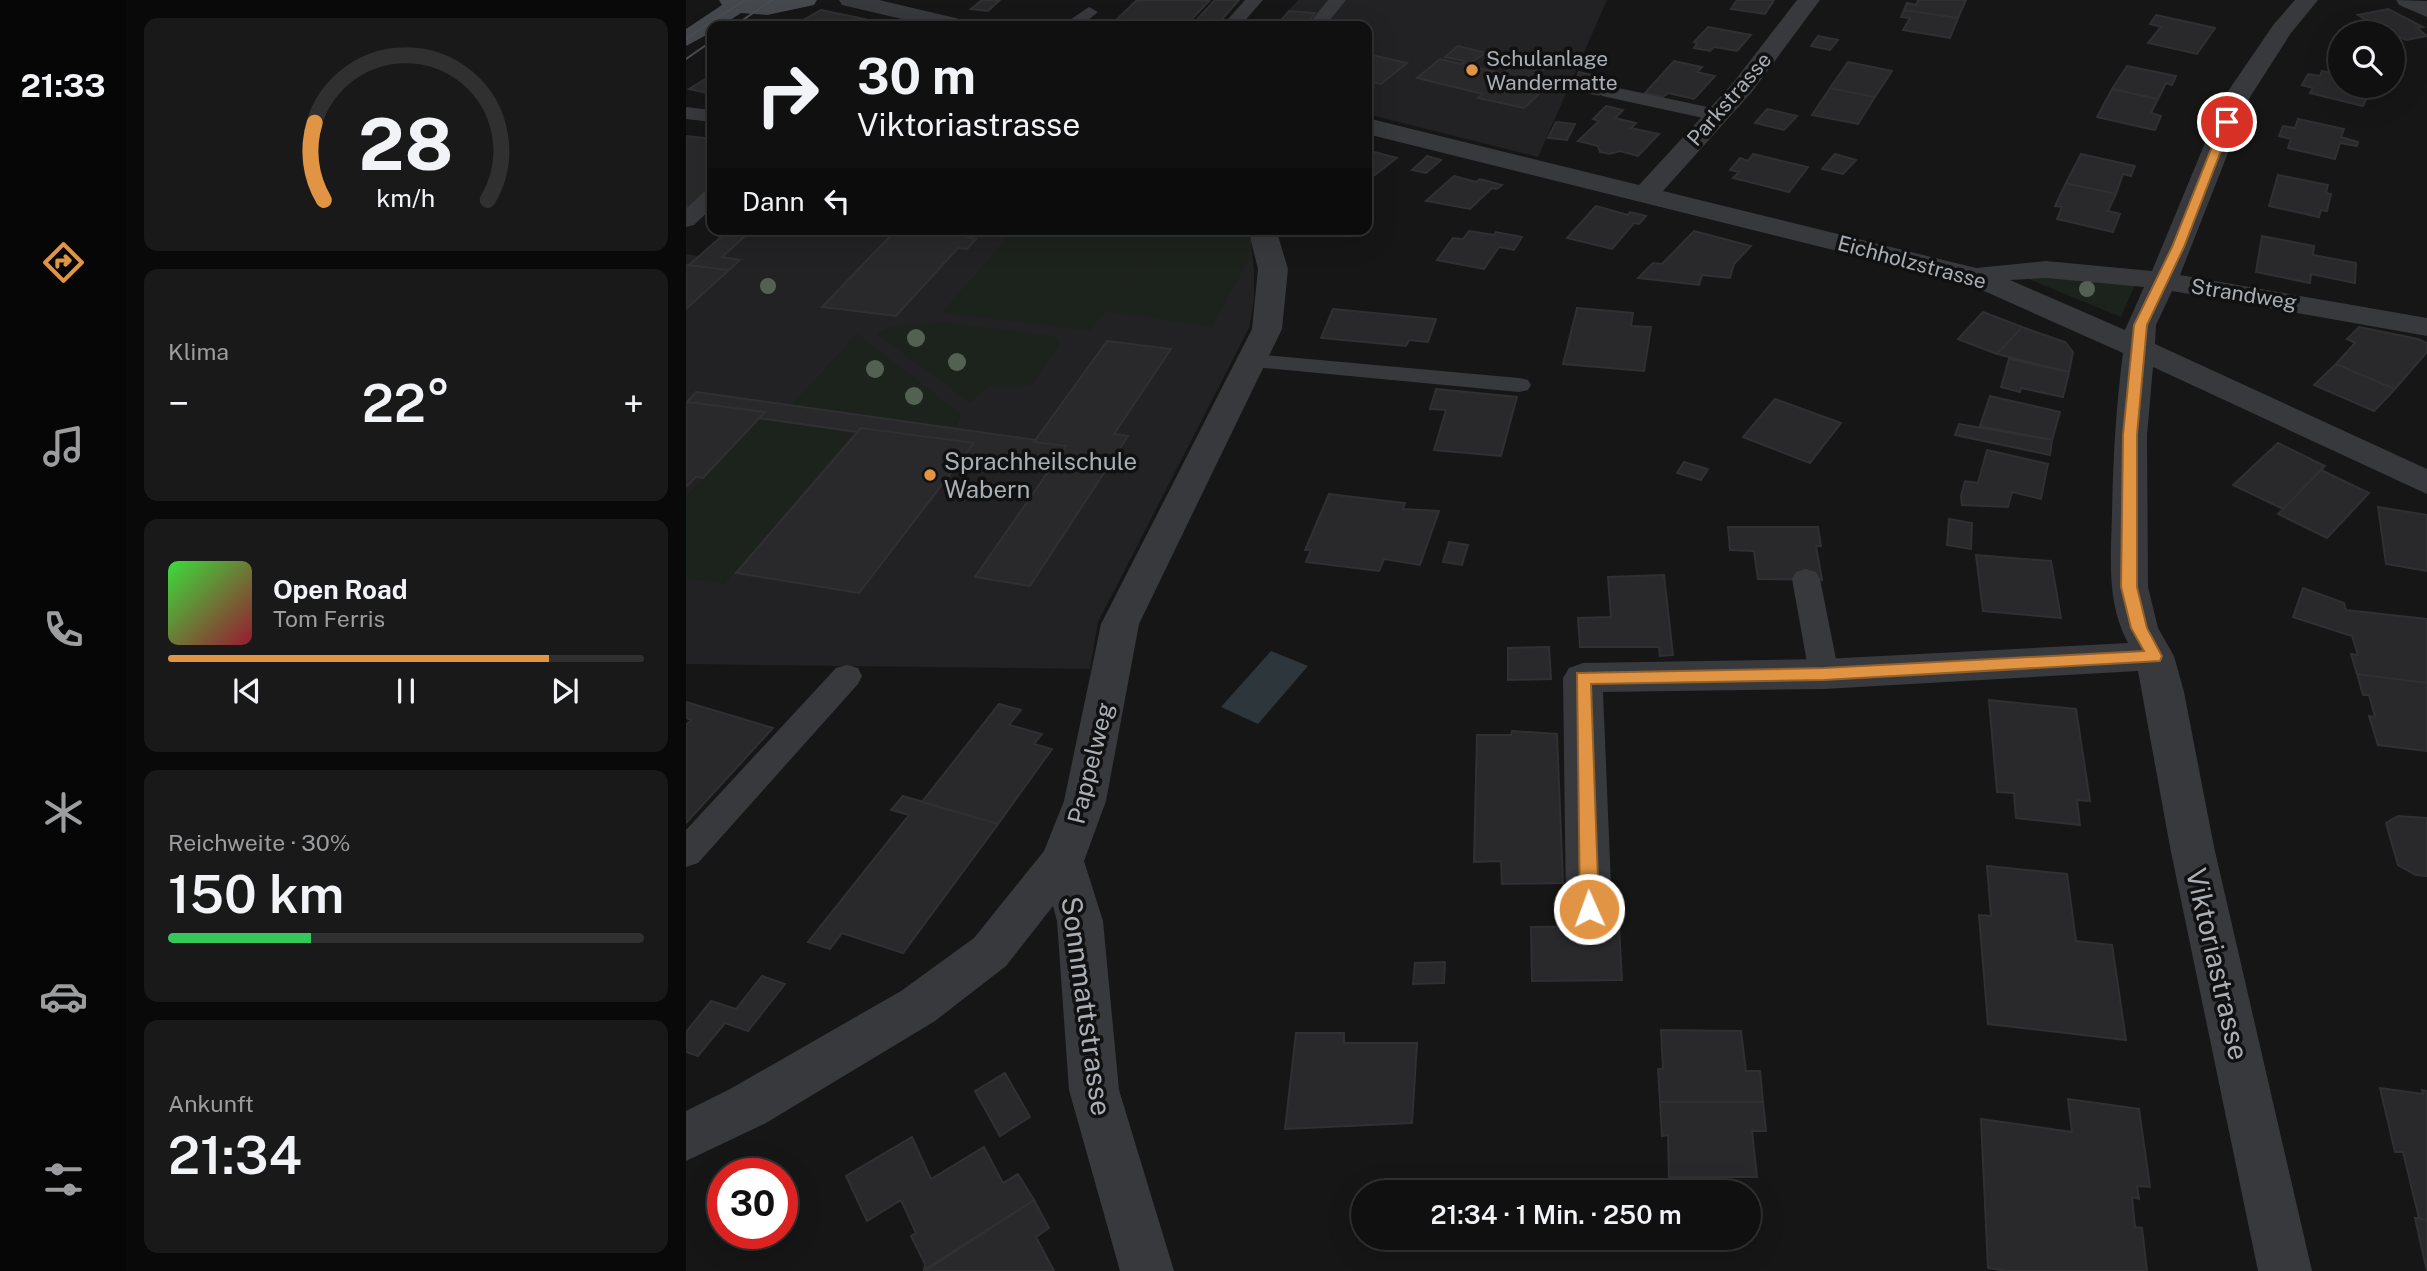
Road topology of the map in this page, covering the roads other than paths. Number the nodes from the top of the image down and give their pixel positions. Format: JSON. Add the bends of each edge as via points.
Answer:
{"nodes":[{"id":1,"x":806,"y":0,"type":"edge"},
{"id":2,"x":850,"y":0,"type":"edge"},
{"id":3,"x":1254,"y":0,"type":"edge"},
{"id":4,"x":1337,"y":0,"type":"edge"},
{"id":5,"x":1809,"y":0,"type":"edge"},
{"id":6,"x":2307,"y":0,"type":"edge"},
{"id":7,"x":2407,"y":0,"type":"edge"},
{"id":8,"x":740,"y":10,"type":"edge"},
{"id":9,"x":2427,"y":10,"type":"edge"},
{"id":10,"x":1090,"y":12,"type":"dead end"},
{"id":11,"x":720,"y":21,"type":"edge"},
{"id":12,"x":936,"y":21,"type":"edge"},
{"id":13,"x":1077,"y":21,"type":"edge"},
{"id":14,"x":1235,"y":21,"type":"edge"},
{"id":15,"x":1320,"y":21,"type":"edge"},
{"id":16,"x":707,"y":28,"type":"edge"},
{"id":17,"x":686,"y":39,"type":"edge"},
{"id":18,"x":707,"y":44,"type":"edge"},
{"id":19,"x":686,"y":59,"type":"edge"},
{"id":20,"x":1609,"y":92,"type":"dead end"},
{"id":21,"x":686,"y":113,"type":"edge"},
{"id":22,"x":707,"y":115,"type":"edge"},
{"id":23,"x":1717,"y":115,"type":"junction"},
{"id":24,"x":1372,"y":127,"type":"edge"},
{"id":25,"x":1645,"y":195,"type":"junction"},
{"id":26,"x":707,"y":201,"type":"edge"},
{"id":27,"x":686,"y":220,"type":"edge"},
{"id":28,"x":1265,"y":235,"type":"edge"},
{"id":29,"x":1976,"y":277,"type":"junction"},
{"id":30,"x":2163,"y":281,"type":"junction"},
{"id":31,"x":2427,"y":327,"type":"edge"},
{"id":32,"x":2140,"y":351,"type":"junction"},
{"id":33,"x":1252,"y":361,"type":"junction"},
{"id":34,"x":1519,"y":385,"type":"dead end"},
{"id":35,"x":2427,"y":483,"type":"edge"},
{"id":36,"x":1805,"y":579,"type":"dead end"},
{"id":37,"x":2154,"y":656,"type":"junction"},
{"id":38,"x":1824,"y":674,"type":"junction"},
{"id":39,"x":848,"y":676,"type":"dead end"},
{"id":40,"x":686,"y":853,"type":"edge"},
{"id":41,"x":1062,"y":862,"type":"junction"},
{"id":42,"x":1589,"y":909,"type":"dead end"},
{"id":43,"x":686,"y":1137,"type":"edge"},
{"id":44,"x":1147,"y":1271,"type":"edge"},
{"id":45,"x":2286,"y":1271,"type":"edge"}],
"edges":[{"from":1,"to":8,"type":"main road"},
{"from":2,"to":12,"type":"street"},
{"from":3,"to":14,"type":"lane"},
{"from":4,"to":15,"type":"lane"},
{"from":5,"to":23,"type":"street","name":"Parkstrasse"},
{"from":6,"to":30,"type":"street","name":"Viktoriastrasse","via":[[2237,96]]},
{"from":7,"to":9,"type":"street"},
{"from":8,"to":11,"type":"main road"},
{"from":10,"to":13,"type":"lane"},
{"from":16,"to":17,"type":"main road"},
{"from":18,"to":19,"type":"main road"},
{"from":20,"to":23,"type":"lane"},
{"from":21,"to":22,"type":"lane"},
{"from":23,"to":25,"type":"street","name":"Parkstrasse"},
{"from":24,"to":25,"type":"street","name":"Eichholzstrasse"},
{"from":25,"to":29,"type":"street","name":"Eichholzstrasse"},
{"from":26,"to":27,"type":"lane"},
{"from":28,"to":33,"type":"street","name":"Pappelweg","via":[[1273,269],[1272,299],[1267,330]]},
{"from":29,"to":30,"type":"street","name":"Strandweg","via":[[2032,269]]},
{"from":29,"to":32,"type":"street","name":"Eichholzstrasse"},
{"from":30,"to":31,"type":"street","name":"Strandweg"},
{"from":30,"to":32,"type":"street","name":"Viktoriastrasse","via":[[2141,325]]},
{"from":32,"to":35,"type":"street","name":"Eichholzstrasse"},
{"from":32,"to":37,"type":"street","name":"Viktoriastrasse","via":[[2130,435],[2129,587],[2139,628]]},
{"from":33,"to":34,"type":"lane"},
{"from":33,"to":41,"type":"street","name":"Pappelweg","via":[[1120,624],[1085,801]]},
{"from":36,"to":38,"type":"lane"},
{"from":37,"to":38,"type":"street"},
{"from":37,"to":45,"type":"street","name":"Viktoriastrasse"},
{"from":38,"to":42,"type":"street","via":[[1583,678]]},
{"from":39,"to":40,"type":"lane"},
{"from":41,"to":43,"type":"street","name":"Pappelweg","via":[[990,952],[918,1006]]},
{"from":41,"to":44,"type":"street","name":"Sonnmattstrasse","via":[[1080,921],[1094,1090]]}]}
